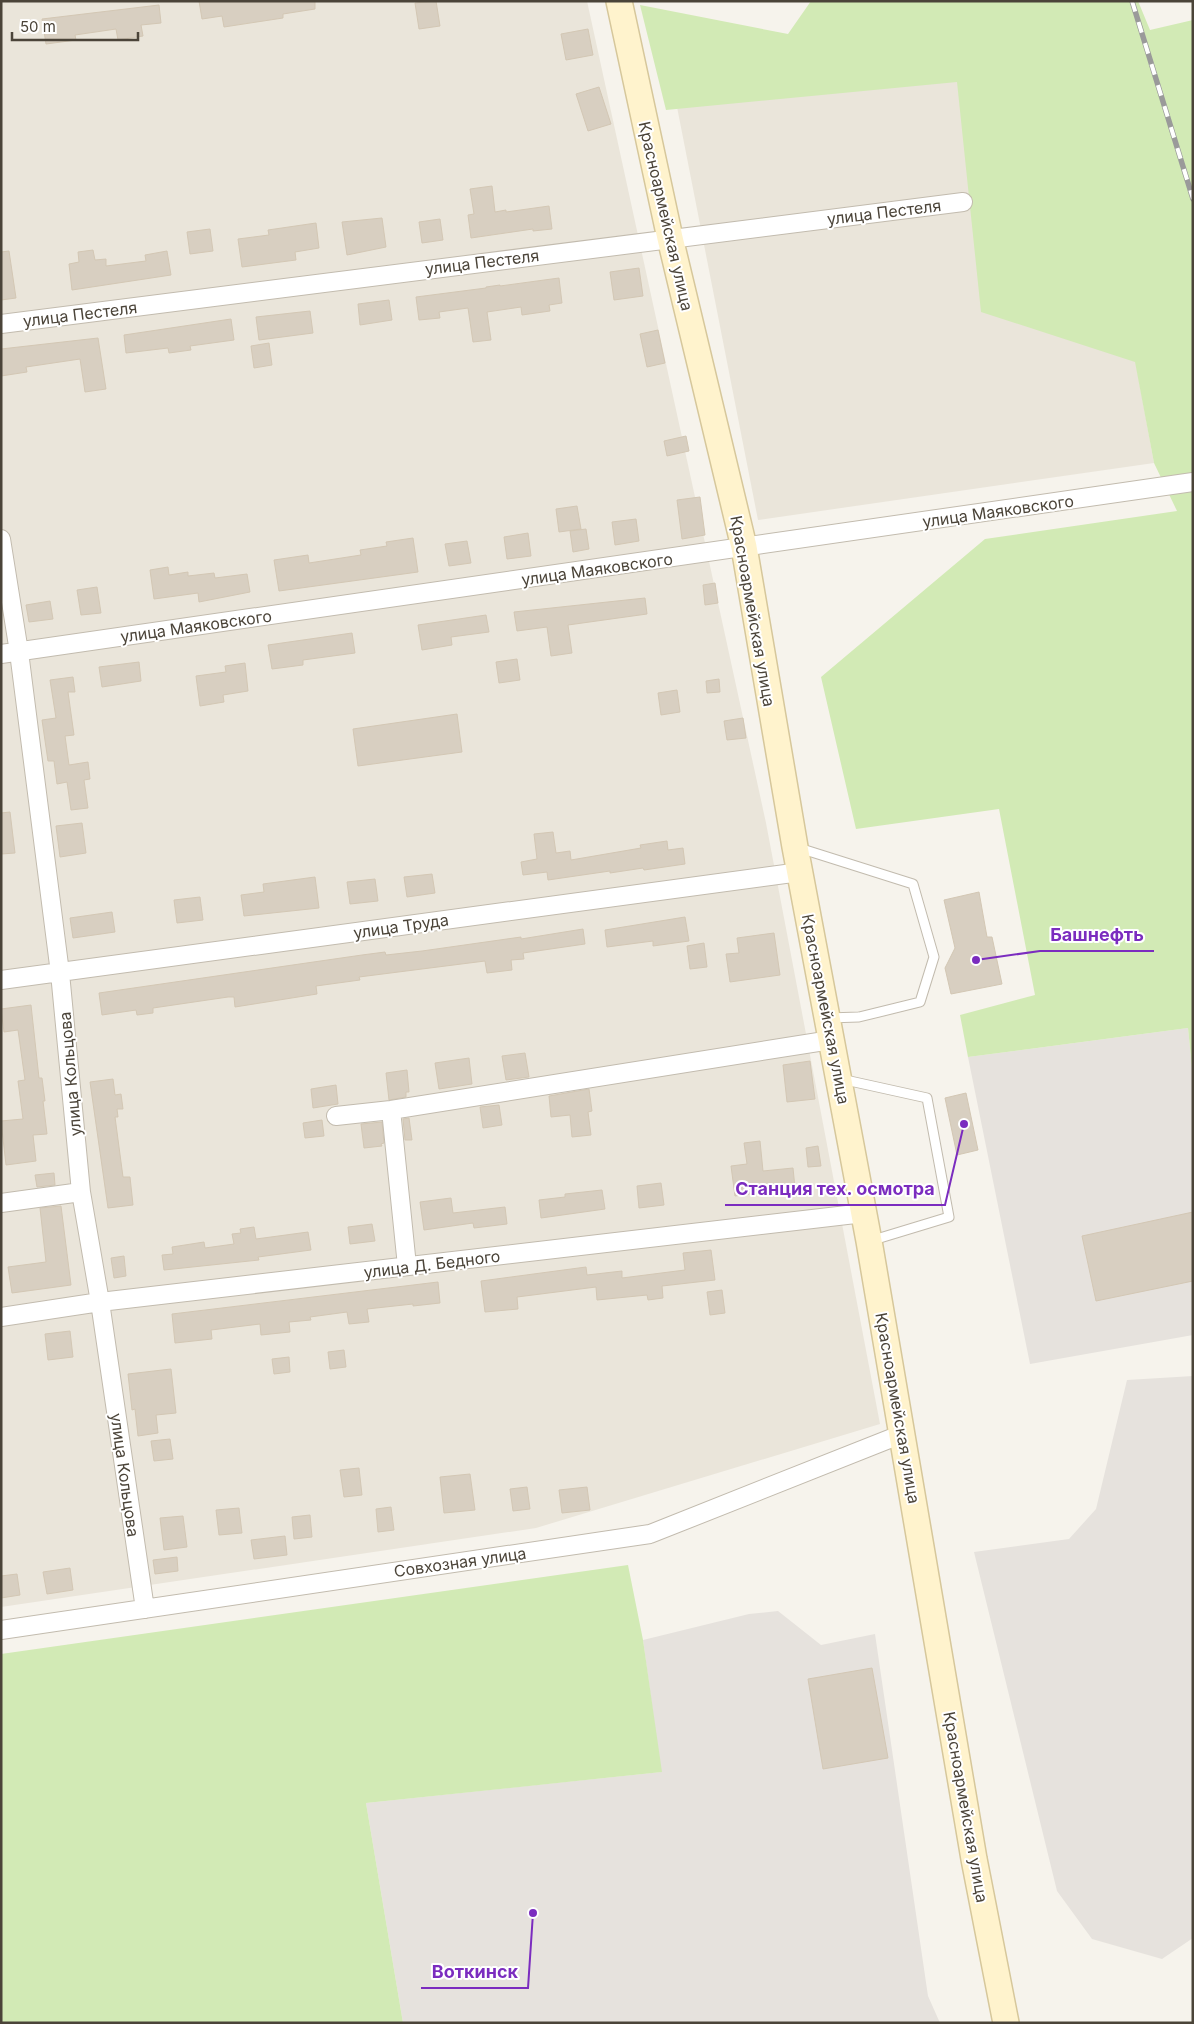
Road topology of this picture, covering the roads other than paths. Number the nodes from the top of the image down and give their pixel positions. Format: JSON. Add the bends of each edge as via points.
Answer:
{"nodes":[{"id":1,"x":619,"y":1,"type":"edge"},
{"id":2,"x":963,"y":202,"type":"dead end"},
{"id":3,"x":670,"y":238,"type":"junction"},
{"id":4,"x":1,"y":324,"type":"edge"},
{"id":5,"x":1193,"y":482,"type":"edge"},
{"id":6,"x":1,"y":539,"type":"edge"},
{"id":7,"x":744,"y":547,"type":"junction"},
{"id":8,"x":19,"y":652,"type":"junction"},
{"id":9,"x":1,"y":654,"type":"edge"},
{"id":10,"x":795,"y":847,"type":"junction"},
{"id":11,"x":800,"y":872,"type":"junction"},
{"id":12,"x":60,"y":973,"type":"junction"},
{"id":13,"x":1,"y":980,"type":"edge"},
{"id":14,"x":829,"y":1029,"type":"junction"},
{"id":15,"x":839,"y":1079,"type":"junction"},
{"id":16,"x":391,"y":1110,"type":"junction"},
{"id":17,"x":336,"y":1116,"type":"dead end"},
{"id":18,"x":81,"y":1192,"type":"junction"},
{"id":19,"x":1,"y":1203,"type":"edge"},
{"id":20,"x":864,"y":1213,"type":"junction"},
{"id":21,"x":869,"y":1241,"type":"junction"},
{"id":22,"x":407,"y":1266,"type":"junction"},
{"id":23,"x":100,"y":1302,"type":"junction"},
{"id":24,"x":1,"y":1317,"type":"edge"},
{"id":25,"x":902,"y":1434,"type":"junction"},
{"id":26,"x":145,"y":1609,"type":"junction"},
{"id":27,"x":1,"y":1630,"type":"edge"},
{"id":28,"x":1006,"y":2023,"type":"edge"}],
"edges":[{"from":1,"to":3,"type":"main road","name":"Красноармейская улица"},
{"from":2,"to":3,"type":"street","name":"улица Пестеля"},
{"from":3,"to":4,"type":"street","name":"улица Пестеля"},
{"from":3,"to":7,"type":"main road","name":"Красноармейская улица"},
{"from":5,"to":7,"type":"street","name":"улица Маяковского"},
{"from":6,"to":8,"type":"street","name":"улица Кольцова"},
{"from":7,"to":8,"type":"street","name":"улица Маяковского"},
{"from":7,"to":10,"type":"main road","name":"Красноармейская улица"},
{"from":8,"to":9,"type":"street","name":"улица Маяковского"},
{"from":8,"to":12,"type":"street","name":"улица Кольцова"},
{"from":10,"to":11,"type":"main road","name":"Красноармейская улица"},
{"from":10,"to":14,"type":"lane","via":[[913,884],[934,957],[920,1002],[859,1017]]},
{"from":11,"to":12,"type":"street","name":"улица Труда"},
{"from":11,"to":14,"type":"main road","name":"Красноармейская улица"},
{"from":12,"to":13,"type":"street","name":"улица Труда"},
{"from":12,"to":18,"type":"street","name":"улица Кольцова"},
{"from":14,"to":15,"type":"main road","name":"Красноармейская улица"},
{"from":14,"to":16,"type":"street"},
{"from":15,"to":20,"type":"main road","name":"Красноармейская улица"},
{"from":15,"to":21,"type":"lane","via":[[927,1098],[949,1217]]},
{"from":16,"to":17,"type":"street"},
{"from":16,"to":22,"type":"street"},
{"from":18,"to":19,"type":"street"},
{"from":18,"to":23,"type":"street","name":"улица Кольцова"},
{"from":20,"to":21,"type":"main road","name":"Красноармейская улица"},
{"from":20,"to":22,"type":"street","name":"улица Д. Бедного"},
{"from":21,"to":25,"type":"main road","name":"Красноармейская улица"},
{"from":22,"to":23,"type":"street","name":"улица Д. Бедного"},
{"from":23,"to":24,"type":"street","name":"улица Д. Бедного"},
{"from":23,"to":26,"type":"street","name":"улица Кольцова"},
{"from":25,"to":26,"type":"street","name":"Совхозная улица","via":[[650,1534]]},
{"from":25,"to":28,"type":"main road","name":"Красноармейская улица","via":[[974,1859]]},
{"from":26,"to":27,"type":"street","name":"Совхозная улица"}]}
